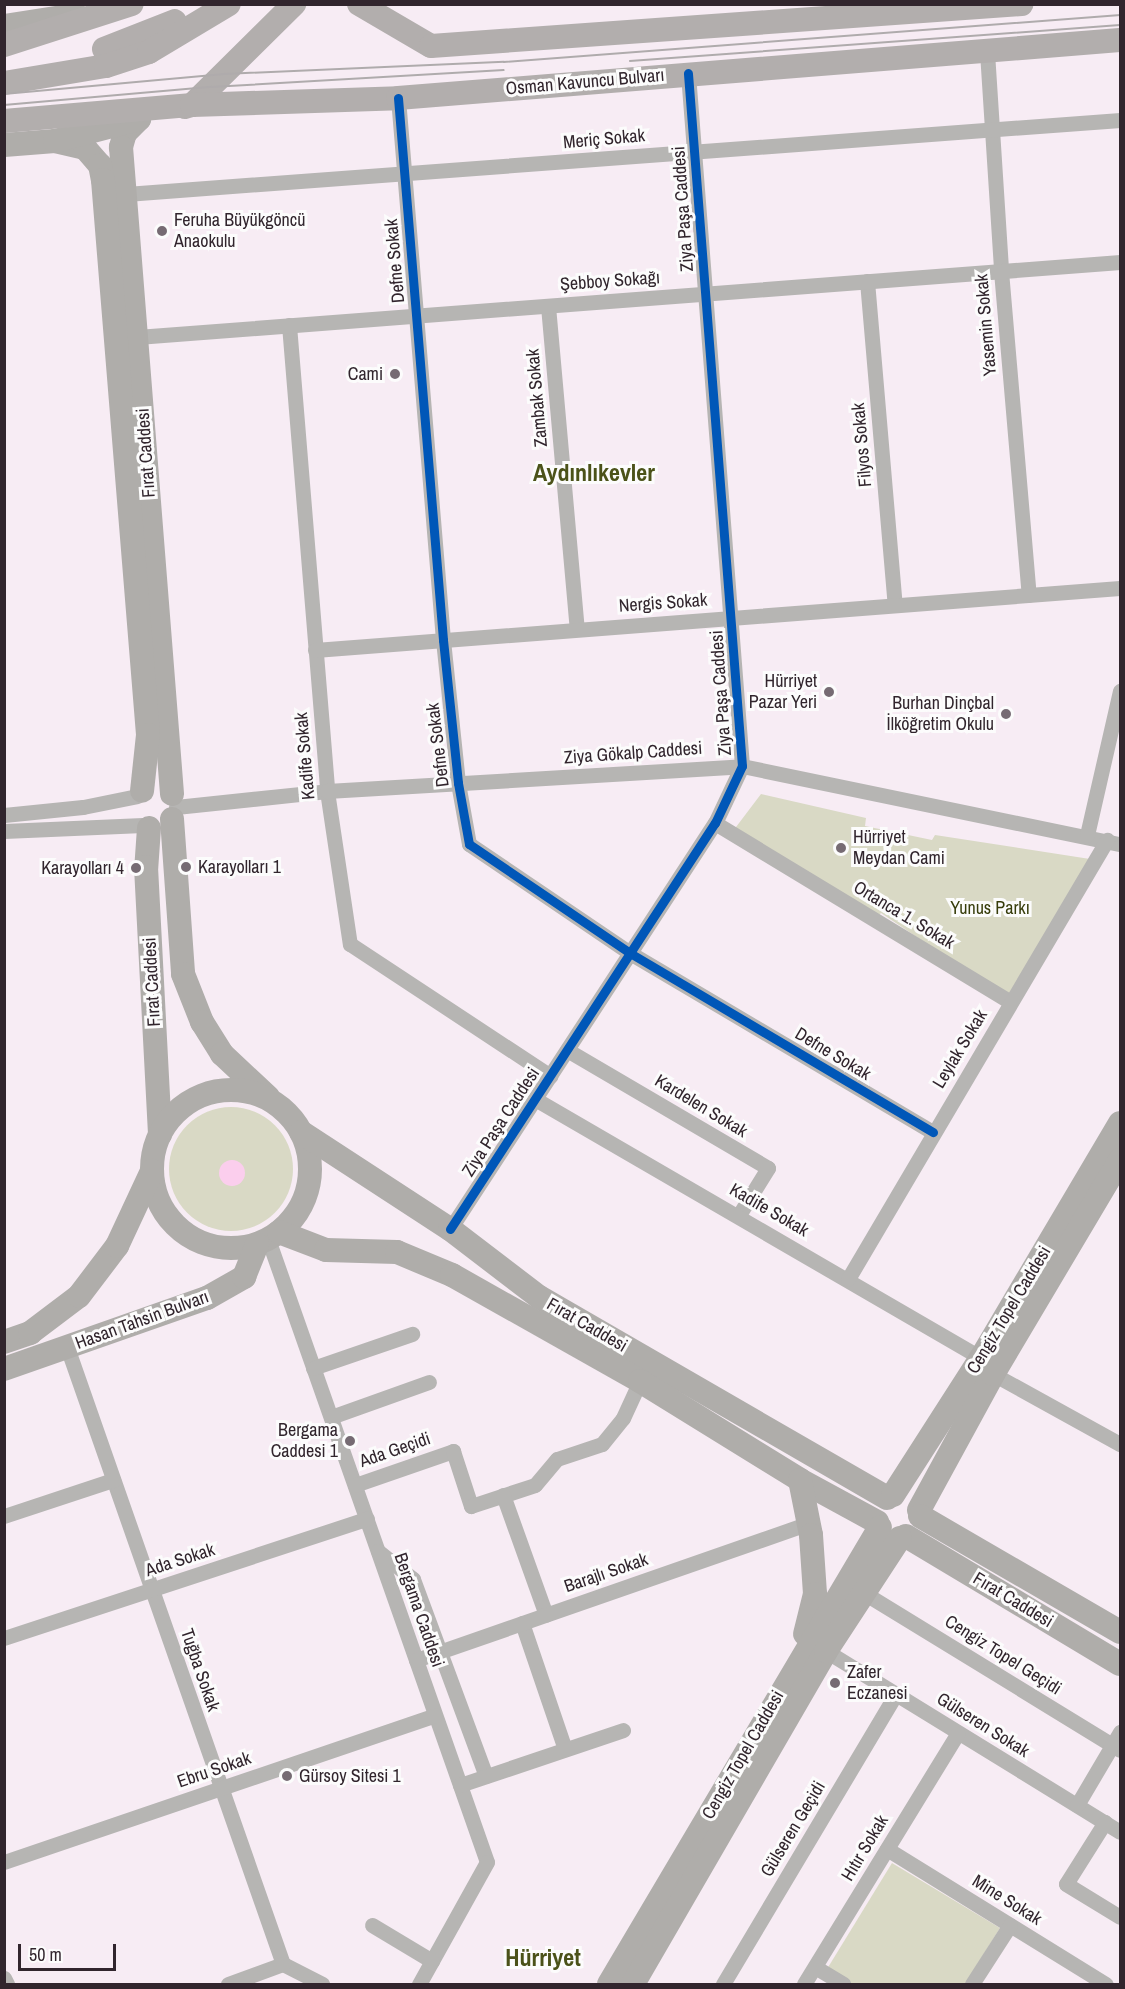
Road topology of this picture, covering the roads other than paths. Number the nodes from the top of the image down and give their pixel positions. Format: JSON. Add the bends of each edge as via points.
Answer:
{"nodes":[{"id":1,"x":202,"y":4,"type":"edge"},
{"id":2,"x":229,"y":4,"type":"edge"},
{"id":3,"x":294,"y":4,"type":"edge"},
{"id":4,"x":358,"y":4,"type":"edge"},
{"id":5,"x":1022,"y":4,"type":"edge"},
{"id":6,"x":980,"y":6,"type":"edge"},
{"id":7,"x":126,"y":8,"type":"edge"},
{"id":8,"x":374,"y":12,"type":"edge"},
{"id":9,"x":278,"y":15,"type":"edge"},
{"id":10,"x":4,"y":27,"type":"edge"},
{"id":11,"x":1120,"y":40,"type":"edge"},
{"id":12,"x":4,"y":45,"type":"edge"},
{"id":13,"x":987,"y":52,"type":"junction"},
{"id":14,"x":4,"y":69,"type":"edge"},
{"id":15,"x":688,"y":74,"type":"junction"},
{"id":16,"x":4,"y":83,"type":"edge"},
{"id":17,"x":398,"y":98,"type":"junction"},
{"id":18,"x":192,"y":105,"type":"junction"},
{"id":19,"x":139,"y":119,"type":"junction"},
{"id":20,"x":1120,"y":120,"type":"edge"},
{"id":21,"x":4,"y":122,"type":"edge"},
{"id":22,"x":992,"y":130,"type":"junction"},
{"id":23,"x":55,"y":141,"type":"junction"},
{"id":24,"x":4,"y":145,"type":"edge"},
{"id":25,"x":695,"y":152,"type":"junction"},
{"id":26,"x":404,"y":175,"type":"junction"},
{"id":27,"x":126,"y":194,"type":"junction"},
{"id":28,"x":1120,"y":262,"type":"edge"},
{"id":29,"x":1000,"y":271,"type":"junction"},
{"id":30,"x":867,"y":281,"type":"junction"},
{"id":31,"x":705,"y":294,"type":"junction"},
{"id":32,"x":548,"y":306,"type":"junction"},
{"id":33,"x":416,"y":316,"type":"junction"},
{"id":34,"x":289,"y":325,"type":"junction"},
{"id":35,"x":138,"y":337,"type":"junction"},
{"id":36,"x":1120,"y":588,"type":"edge"},
{"id":37,"x":1029,"y":595,"type":"junction"},
{"id":38,"x":895,"y":605,"type":"junction"},
{"id":39,"x":732,"y":618,"type":"junction"},
{"id":40,"x":577,"y":629,"type":"junction"},
{"id":41,"x":443,"y":640,"type":"junction"},
{"id":42,"x":315,"y":650,"type":"junction"},
{"id":43,"x":1120,"y":691,"type":"edge"},
{"id":44,"x":742,"y":766,"type":"junction"},
{"id":45,"x":458,"y":783,"type":"junction"},
{"id":46,"x":327,"y":791,"type":"junction"},
{"id":47,"x":139,"y":793,"type":"junction"},
{"id":48,"x":173,"y":807,"type":"junction"},
{"id":49,"x":4,"y":815,"type":"edge"},
{"id":50,"x":715,"y":823,"type":"junction"},
{"id":51,"x":146,"y":826,"type":"junction"},
{"id":52,"x":4,"y":831,"type":"edge"},
{"id":53,"x":1087,"y":836,"type":"junction"},
{"id":54,"x":1114,"y":842,"type":"edge"},
{"id":55,"x":630,"y":953,"type":"junction"},
{"id":56,"x":1010,"y":1002,"type":"junction"},
{"id":57,"x":567,"y":1050,"type":"junction"},
{"id":58,"x":550,"y":1076,"type":"junction"},
{"id":59,"x":535,"y":1099,"type":"junction"},
{"id":60,"x":276,"y":1105,"type":"junction"},
{"id":61,"x":1120,"y":1123,"type":"edge"},
{"id":62,"x":301,"y":1132,"type":"junction"},
{"id":63,"x":933,"y":1132,"type":"junction"},
{"id":64,"x":160,"y":1135,"type":"junction"},
{"id":65,"x":1120,"y":1160,"type":"edge"},
{"id":66,"x":152,"y":1171,"type":"junction"},
{"id":67,"x":739,"y":1215,"type":"junction"},
{"id":68,"x":450,"y":1229,"type":"junction"},
{"id":69,"x":268,"y":1238,"type":"junction"},
{"id":70,"x":848,"y":1279,"type":"junction"},
{"id":71,"x":412,"y":1334,"type":"dead end"},
{"id":72,"x":4,"y":1342,"type":"edge"},
{"id":73,"x":67,"y":1347,"type":"junction"},
{"id":74,"x":987,"y":1366,"type":"junction"},
{"id":75,"x":314,"y":1368,"type":"junction"},
{"id":76,"x":4,"y":1369,"type":"edge"},
{"id":77,"x":640,"y":1381,"type":"junction"},
{"id":78,"x":429,"y":1382,"type":"dead end"},
{"id":79,"x":331,"y":1417,"type":"junction"},
{"id":80,"x":1120,"y":1444,"type":"edge"},
{"id":81,"x":113,"y":1480,"type":"junction"},
{"id":82,"x":800,"y":1480,"type":"junction"},
{"id":83,"x":354,"y":1485,"type":"junction"},
{"id":84,"x":503,"y":1495,"type":"junction"},
{"id":85,"x":890,"y":1497,"type":"junction"},
{"id":86,"x":920,"y":1513,"type":"junction"},
{"id":87,"x":4,"y":1516,"type":"edge"},
{"id":88,"x":367,"y":1519,"type":"junction"},
{"id":89,"x":809,"y":1523,"type":"junction"},
{"id":90,"x":891,"y":1531,"type":"junction"},
{"id":91,"x":378,"y":1550,"type":"junction"},
{"id":92,"x":152,"y":1590,"type":"junction"},
{"id":93,"x":864,"y":1593,"type":"junction"},
{"id":94,"x":546,"y":1615,"type":"junction"},
{"id":95,"x":522,"y":1623,"type":"junction"},
{"id":96,"x":1120,"y":1632,"type":"edge"},
{"id":97,"x":4,"y":1638,"type":"edge"},
{"id":98,"x":442,"y":1651,"type":"junction"},
{"id":99,"x":826,"y":1652,"type":"junction"},
{"id":100,"x":798,"y":1659,"type":"junction"},
{"id":101,"x":416,"y":1660,"type":"junction"},
{"id":102,"x":1120,"y":1664,"type":"edge"},
{"id":103,"x":896,"y":1694,"type":"junction"},
{"id":104,"x":435,"y":1715,"type":"junction"},
{"id":105,"x":623,"y":1730,"type":"dead end"},
{"id":106,"x":958,"y":1733,"type":"junction"},
{"id":107,"x":1118,"y":1743,"type":"edge"},
{"id":108,"x":565,"y":1749,"type":"junction"},
{"id":109,"x":486,"y":1776,"type":"junction"},
{"id":110,"x":460,"y":1785,"type":"junction"},
{"id":111,"x":221,"y":1788,"type":"junction"},
{"id":112,"x":1077,"y":1805,"type":"junction"},
{"id":113,"x":1105,"y":1822,"type":"junction"},
{"id":114,"x":1120,"y":1832,"type":"edge"},
{"id":115,"x":887,"y":1849,"type":"junction"},
{"id":116,"x":4,"y":1862,"type":"edge"},
{"id":117,"x":1120,"y":1917,"type":"edge"},
{"id":118,"x":372,"y":1924,"type":"dead end"},
{"id":119,"x":1010,"y":1925,"type":"junction"},
{"id":120,"x":432,"y":1961,"type":"junction"},
{"id":121,"x":283,"y":1964,"type":"junction"},
{"id":122,"x":815,"y":1967,"type":"junction"},
{"id":123,"x":4,"y":1978,"type":"edge"},
{"id":124,"x":7,"y":1984,"type":"edge"},
{"id":125,"x":228,"y":1984,"type":"edge"},
{"id":126,"x":322,"y":1984,"type":"edge"},
{"id":127,"x":419,"y":1984,"type":"edge"},
{"id":128,"x":609,"y":1984,"type":"edge"},
{"id":129,"x":633,"y":1984,"type":"edge"},
{"id":130,"x":723,"y":1984,"type":"edge"},
{"id":131,"x":804,"y":1984,"type":"edge"},
{"id":132,"x":843,"y":1984,"type":"edge"},
{"id":133,"x":974,"y":1984,"type":"edge"},
{"id":134,"x":1106,"y":1984,"type":"edge"}],
"edges":[{"from":1,"to":14,"type":"highway","via":[[131,40],[73,57]]},
{"from":2,"to":16,"type":"highway","via":[[149,52],[106,66]]},
{"from":3,"to":9,"type":"highway"},
{"from":4,"to":8,"type":"highway"},
{"from":5,"to":6,"type":"highway"},
{"from":6,"to":8,"type":"highway","via":[[431,46]]},
{"from":7,"to":10,"type":"main road"},
{"from":7,"to":12,"type":"highway"},
{"from":9,"to":18,"type":"highway"},
{"from":11,"to":13,"type":"highway","name":"Osman Kavuncu Bulvarı"},
{"from":13,"to":15,"type":"highway","name":"Osman Kavuncu Bulvarı"},
{"from":13,"to":22,"type":"street","name":"Yasemin Sokak"},
{"from":15,"to":17,"type":"highway","name":"Osman Kavuncu Bulvarı"},
{"from":15,"to":25,"type":"street","name":"Ziya Paşa Caddesi"},
{"from":17,"to":18,"type":"highway","name":"Osman Kavuncu Bulvarı"},
{"from":17,"to":26,"type":"street","name":"Defne Sokak"},
{"from":18,"to":19,"type":"highway"},
{"from":18,"to":21,"type":"highway"},
{"from":19,"to":23,"type":"main road"},
{"from":19,"to":27,"type":"main road","name":"Fırat Caddesi","via":[[125,133],[121,147]]},
{"from":20,"to":22,"type":"street","name":"Meriç Sokak"},
{"from":22,"to":25,"type":"street","name":"Meriç Sokak"},
{"from":22,"to":29,"type":"street","name":"Yasemin Sokak"},
{"from":23,"to":24,"type":"main road"},
{"from":23,"to":47,"type":"main road","name":"Fırat Caddesi","via":[[85,148],[100,165],[103,180],[148,735]]},
{"from":25,"to":26,"type":"street","name":"Meriç Sokak"},
{"from":25,"to":31,"type":"street","name":"Ziya Paşa Caddesi"},
{"from":26,"to":27,"type":"street","name":"Meriç Sokak"},
{"from":26,"to":33,"type":"street","name":"Defne Sokak"},
{"from":27,"to":35,"type":"main road","name":"Fırat Caddesi"},
{"from":28,"to":29,"type":"street","name":"Şebboy Sokağı"},
{"from":29,"to":30,"type":"street","name":"Şebboy Sokağı"},
{"from":29,"to":37,"type":"street","name":"Yasemin Sokak"},
{"from":30,"to":31,"type":"street","name":"Şebboy Sokağı"},
{"from":30,"to":38,"type":"street","name":"Filyos Sokak"},
{"from":31,"to":32,"type":"street","name":"Şebboy Sokağı"},
{"from":31,"to":39,"type":"street","name":"Ziya Paşa Caddesi"},
{"from":32,"to":33,"type":"street","name":"Şebboy Sokağı"},
{"from":32,"to":40,"type":"street","name":"Zambak Sokak"},
{"from":33,"to":34,"type":"street","name":"Şebboy Sokağı"},
{"from":33,"to":41,"type":"street","name":"Defne Sokak"},
{"from":34,"to":35,"type":"street","name":"Şebboy Sokağı"},
{"from":34,"to":42,"type":"street","name":"Kadife Sokak"},
{"from":35,"to":48,"type":"main road","name":"Fırat Caddesi"},
{"from":36,"to":37,"type":"street","name":"Nergis Sokak"},
{"from":37,"to":38,"type":"street","name":"Nergis Sokak"},
{"from":38,"to":39,"type":"street","name":"Nergis Sokak"},
{"from":39,"to":40,"type":"street","name":"Nergis Sokak"},
{"from":39,"to":44,"type":"street","name":"Ziya Paşa Caddesi"},
{"from":40,"to":41,"type":"street","name":"Nergis Sokak"},
{"from":41,"to":42,"type":"street","name":"Nergis Sokak"},
{"from":41,"to":45,"type":"street","name":"Defne Sokak"},
{"from":42,"to":46,"type":"street","name":"Kadife Sokak"},
{"from":43,"to":53,"type":"street"},
{"from":44,"to":45,"type":"street","name":"Ziya Gökalp Caddesi"},
{"from":44,"to":50,"type":"street","name":"Ziya Paşa Caddesi"},
{"from":44,"to":53,"type":"street","name":"Ziya Gökalp Caddesi"},
{"from":45,"to":46,"type":"street","name":"Ziya Gökalp Caddesi"},
{"from":45,"to":55,"type":"street","name":"Defne Sokak","via":[[469,844]]},
{"from":46,"to":48,"type":"street","name":"Ziya Gökalp Caddesi"},
{"from":46,"to":58,"type":"street","name":"Kadife Sokak","via":[[350,944]]},
{"from":47,"to":48,"type":"main road","via":[[154,786]]},
{"from":47,"to":49,"type":"street","via":[[83,807]]},
{"from":47,"to":51,"type":"main road","via":[[135,815]]},
{"from":48,"to":51,"type":"main road","via":[[162,828]]},
{"from":48,"to":60,"type":"main road","name":"Fırat Caddesi","via":[[183,974],[202,1022],[222,1054]]},
{"from":50,"to":55,"type":"street","name":"Ziya Paşa Caddesi"},
{"from":50,"to":56,"type":"street","name":"Ortanca 1. Sokak"},
{"from":51,"to":52,"type":"street"},
{"from":51,"to":64,"type":"main road","name":"Fırat Caddesi"},
{"from":53,"to":54,"type":"street","name":"Ziya Gökalp Caddesi"},
{"from":54,"to":56,"type":"street","name":"Leylak Sokak"},
{"from":55,"to":57,"type":"street","name":"Ziya Paşa Caddesi"},
{"from":55,"to":63,"type":"street","name":"Defne Sokak"},
{"from":56,"to":63,"type":"street","name":"Leylak Sokak"},
{"from":57,"to":58,"type":"street","name":"Ziya Paşa Caddesi"},
{"from":57,"to":67,"type":"street","name":"Kardelen Sokak","via":[[768,1168]]},
{"from":58,"to":59,"type":"street","name":"Ziya Paşa Caddesi"},
{"from":59,"to":67,"type":"street","name":"Kadife Sokak"},
{"from":59,"to":68,"type":"street","name":"Ziya Paşa Caddesi"},
{"from":60,"to":62,"type":"main road"},
{"from":60,"to":64,"type":"main road","via":[[242,1091],[211,1094],[183,1107]]},
{"from":61,"to":74,"type":"main road","name":"Cengiz Topel Caddesi"},
{"from":62,"to":68,"type":"main road","name":"Fırat Caddesi"},
{"from":62,"to":69,"type":"main road","via":[[310,1168],[306,1192],[296,1214]]},
{"from":63,"to":70,"type":"street","name":"Leylak Sokak"},
{"from":64,"to":66,"type":"main road"},
{"from":65,"to":74,"type":"main road","name":"Cengiz Topel Caddesi"},
{"from":66,"to":69,"type":"main road","via":[[161,1207],[186,1234],[220,1247]]},
{"from":66,"to":72,"type":"main road","name":"Hasan Tahsin Bulvarı","via":[[117,1246],[79,1296],[30,1332]]},
{"from":67,"to":70,"type":"street","name":"Kadife Sokak"},
{"from":68,"to":85,"type":"main road","name":"Fırat Caddesi","via":[[539,1297]]},
{"from":69,"to":73,"type":"main road","name":"Hasan Tahsin Bulvarı","via":[[244,1276],[207,1298]]},
{"from":69,"to":75,"type":"street","name":"Bergama Caddesi"},
{"from":69,"to":77,"type":"main road","name":"Fırat Caddesi","via":[[326,1250],[397,1252],[452,1275]]},
{"from":70,"to":74,"type":"street","name":"Kadife Sokak"},
{"from":71,"to":75,"type":"street"},
{"from":73,"to":76,"type":"main road","name":"Hasan Tahsin Bulvarı"},
{"from":73,"to":81,"type":"street","name":"Tuğba Sokak"},
{"from":74,"to":80,"type":"street","name":"Kadife Sokak"},
{"from":74,"to":85,"type":"main road","name":"Cengiz Topel Caddesi"},
{"from":74,"to":86,"type":"main road","name":"Cengiz Topel Caddesi"},
{"from":75,"to":79,"type":"street","name":"Bergama Caddesi"},
{"from":77,"to":82,"type":"main road","name":"Fırat Caddesi"},
{"from":77,"to":84,"type":"street","name":"Ada Geçidi","via":[[624,1418],[602,1444],[556,1459],[535,1485]]},
{"from":78,"to":79,"type":"street"},
{"from":79,"to":83,"type":"street","name":"Bergama Caddesi"},
{"from":81,"to":87,"type":"street"},
{"from":81,"to":92,"type":"street","name":"Tuğba Sokak"},
{"from":82,"to":89,"type":"main road"},
{"from":82,"to":90,"type":"main road","name":"Fırat Caddesi"},
{"from":83,"to":84,"type":"street","name":"Ada Geçidi","via":[[453,1451],[471,1506]]},
{"from":83,"to":88,"type":"street","name":"Bergama Caddesi"},
{"from":84,"to":94,"type":"street"},
{"from":85,"to":86,"type":"main road","via":[[912,1499]]},
{"from":85,"to":90,"type":"main road","via":[[878,1508]]},
{"from":86,"to":90,"type":"main road","via":[[916,1528]]},
{"from":86,"to":96,"type":"main road","name":"Fırat Caddesi"},
{"from":88,"to":91,"type":"street","name":"Bergama Caddesi"},
{"from":88,"to":92,"type":"street","name":"Ada Sokak"},
{"from":89,"to":94,"type":"street","name":"Barajlı Sokak"},
{"from":89,"to":100,"type":"main road","via":[[815,1594]]},
{"from":90,"to":93,"type":"main road","name":"Cengiz Topel Caddesi"},
{"from":90,"to":100,"type":"main road","name":"Cengiz Topel Caddesi"},
{"from":90,"to":102,"type":"main road","name":"Fırat Caddesi"},
{"from":91,"to":98,"type":"street","via":[[413,1579]]},
{"from":91,"to":101,"type":"street","name":"Bergama Caddesi"},
{"from":92,"to":97,"type":"street","name":"Ada Sokak"},
{"from":92,"to":111,"type":"street","name":"Tuğba Sokak"},
{"from":93,"to":99,"type":"main road","name":"Cengiz Topel Caddesi"},
{"from":93,"to":107,"type":"street","name":"Cengiz Topel Geçidi"},
{"from":94,"to":95,"type":"street","name":"Barajlı Sokak"},
{"from":95,"to":98,"type":"street","name":"Barajlı Sokak"},
{"from":95,"to":108,"type":"street"},
{"from":98,"to":101,"type":"street","name":"Barajlı Sokak"},
{"from":98,"to":109,"type":"street"},
{"from":99,"to":103,"type":"street","name":"Gülseren Sokak"},
{"from":99,"to":129,"type":"main road","name":"Cengiz Topel Caddesi"},
{"from":100,"to":128,"type":"main road","name":"Cengiz Topel Caddesi"},
{"from":101,"to":104,"type":"street","name":"Bergama Caddesi"},
{"from":103,"to":106,"type":"street","name":"Gülseren Sokak"},
{"from":103,"to":130,"type":"street","name":"Gülseren Geçidi"},
{"from":104,"to":110,"type":"street","name":"Bergama Caddesi"},
{"from":104,"to":111,"type":"street","name":"Ebru Sokak"},
{"from":105,"to":108,"type":"street"},
{"from":106,"to":112,"type":"street","name":"Gülseren Sokak"},
{"from":106,"to":115,"type":"street","name":"Hıtır Sokak"},
{"from":107,"to":112,"type":"street"},
{"from":108,"to":109,"type":"street"},
{"from":109,"to":110,"type":"street"},
{"from":110,"to":120,"type":"street","name":"Bergama Caddesi","via":[[487,1862]]},
{"from":111,"to":116,"type":"street","name":"Ebru Sokak"},
{"from":111,"to":121,"type":"street","name":"Tuğba Sokak"},
{"from":112,"to":113,"type":"street","name":"Gülseren Sokak"},
{"from":113,"to":114,"type":"street","name":"Gülseren Sokak"},
{"from":113,"to":117,"type":"street","via":[[1066,1884]]},
{"from":115,"to":119,"type":"street","name":"Mine Sokak"},
{"from":115,"to":122,"type":"street","name":"Hıtır Sokak"},
{"from":118,"to":120,"type":"street"},
{"from":119,"to":133,"type":"street"},
{"from":119,"to":134,"type":"street","name":"Mine Sokak"},
{"from":120,"to":127,"type":"street","name":"Bergama Caddesi"},
{"from":121,"to":125,"type":"street"},
{"from":121,"to":126,"type":"street"},
{"from":122,"to":131,"type":"street","name":"Hıtır Sokak"},
{"from":122,"to":132,"type":"street"},
{"from":123,"to":124,"type":"street"}]}
